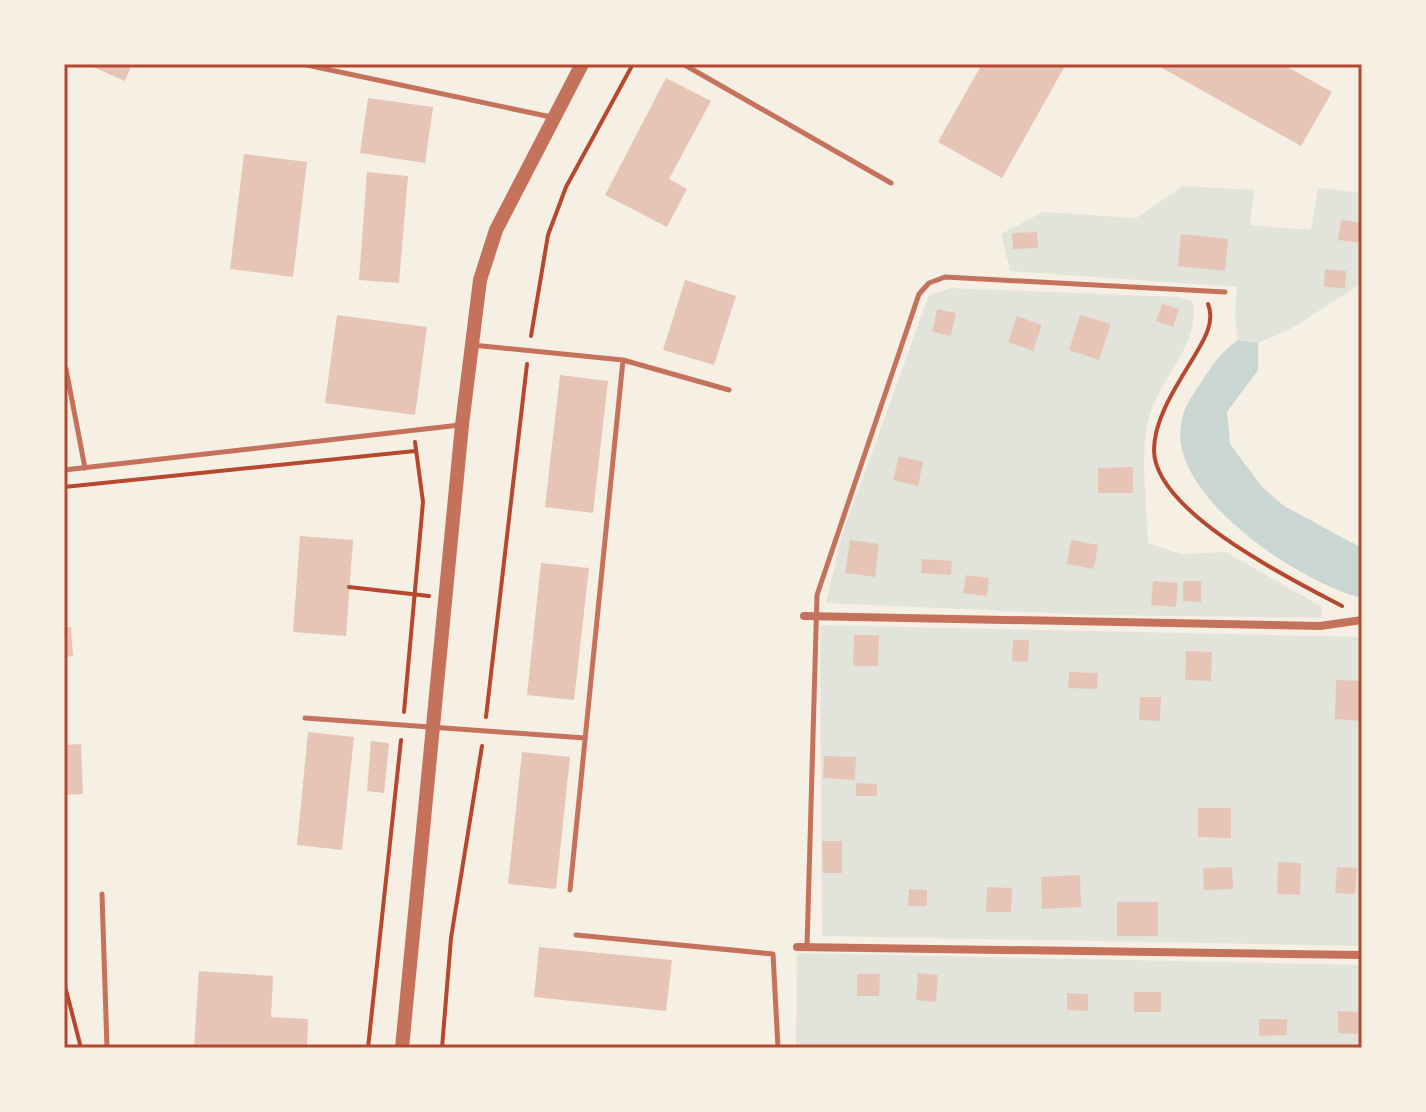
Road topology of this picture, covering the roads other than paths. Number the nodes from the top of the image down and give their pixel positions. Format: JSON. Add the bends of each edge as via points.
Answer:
{"nodes":[{"id":1,"x":302,"y":64,"type":"edge"},
{"id":2,"x":582,"y":64,"type":"edge"},
{"id":3,"x":683,"y":64,"type":"edge"},
{"id":4,"x":554,"y":118,"type":"junction"},
{"id":5,"x":891,"y":183,"type":"dead end"},
{"id":6,"x":1225,"y":292,"type":"dead end"},
{"id":7,"x":471,"y":345,"type":"junction"},
{"id":8,"x":623,"y":360,"type":"junction"},
{"id":9,"x":66,"y":369,"type":"edge"},
{"id":10,"x":729,"y":390,"type":"dead end"},
{"id":11,"x":462,"y":425,"type":"junction"},
{"id":12,"x":85,"y":468,"type":"junction"},
{"id":13,"x":64,"y":470,"type":"edge"},
{"id":14,"x":804,"y":616,"type":"dead end"},
{"id":15,"x":814,"y":616,"type":"junction"},
{"id":16,"x":1362,"y":620,"type":"edge"},
{"id":17,"x":305,"y":718,"type":"dead end"},
{"id":18,"x":434,"y":727,"type":"junction"},
{"id":19,"x":585,"y":738,"type":"junction"},
{"id":20,"x":570,"y":890,"type":"dead end"},
{"id":21,"x":102,"y":894,"type":"dead end"},
{"id":22,"x":576,"y":935,"type":"dead end"},
{"id":23,"x":797,"y":947,"type":"dead end"},
{"id":24,"x":807,"y":948,"type":"junction"},
{"id":25,"x":1362,"y":955,"type":"edge"},
{"id":26,"x":107,"y":1048,"type":"edge"},
{"id":27,"x":402,"y":1048,"type":"edge"},
{"id":28,"x":778,"y":1048,"type":"edge"}],
"edges":[{"from":1,"to":4,"type":"lane"},
{"from":2,"to":4,"type":"street"},
{"from":3,"to":5,"type":"lane"},
{"from":4,"to":7,"type":"street","via":[[489,250]]},
{"from":6,"to":15,"type":"lane","via":[[993,277],[945,277],[929,283],[919,294]]},
{"from":7,"to":8,"type":"lane"},
{"from":7,"to":11,"type":"street"},
{"from":8,"to":10,"type":"lane"},
{"from":8,"to":19,"type":"lane"},
{"from":9,"to":12,"type":"lane"},
{"from":11,"to":12,"type":"lane"},
{"from":11,"to":18,"type":"street"},
{"from":12,"to":13,"type":"lane"},
{"from":14,"to":15,"type":"street"},
{"from":15,"to":16,"type":"street","via":[[1320,626]]},
{"from":15,"to":24,"type":"lane"},
{"from":17,"to":18,"type":"lane"},
{"from":18,"to":19,"type":"lane"},
{"from":18,"to":27,"type":"street"},
{"from":19,"to":20,"type":"lane"},
{"from":21,"to":26,"type":"lane"},
{"from":22,"to":28,"type":"lane","via":[[773,954]]},
{"from":23,"to":24,"type":"street"},
{"from":24,"to":25,"type":"street"}]}
